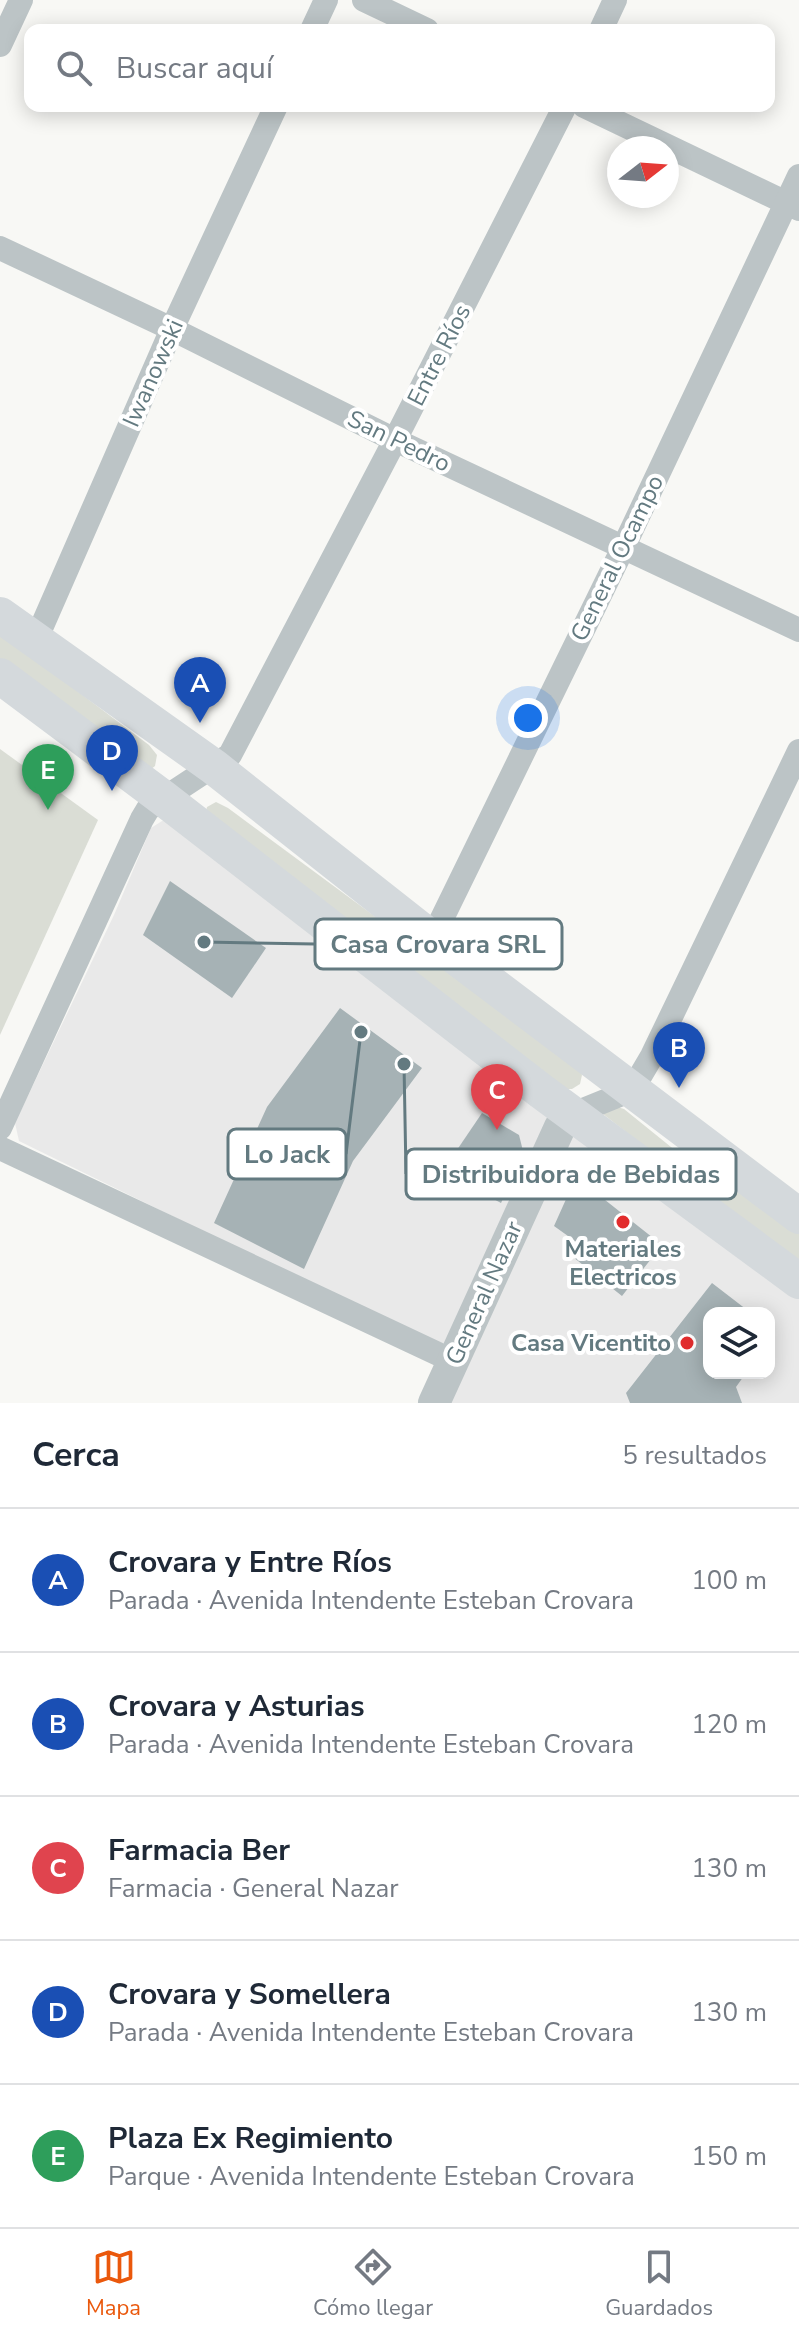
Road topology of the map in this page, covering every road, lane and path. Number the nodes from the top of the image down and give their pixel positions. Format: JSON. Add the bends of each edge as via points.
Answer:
{"nodes":[{"id":1,"x":21,"y":0,"type":"edge"},
{"id":2,"x":326,"y":0,"type":"edge"},
{"id":3,"x":364,"y":0,"type":"edge"},
{"id":4,"x":615,"y":0,"type":"edge"},
{"id":5,"x":315,"y":24,"type":"edge"},
{"id":6,"x":414,"y":24,"type":"edge"},
{"id":7,"x":604,"y":24,"type":"edge"},
{"id":8,"x":0,"y":45,"type":"edge"},
{"id":9,"x":273,"y":112,"type":"edge"},
{"id":10,"x":562,"y":112,"type":"edge"},
{"id":11,"x":596,"y":112,"type":"edge"},
{"id":12,"x":799,"y":176,"type":"edge"},
{"id":13,"x":792,"y":206,"type":"edge"},
{"id":14,"x":0,"y":248,"type":"edge"},
{"id":15,"x":172,"y":329,"type":"junction"},
{"id":16,"x":395,"y":440,"type":"junction"},
{"id":17,"x":624,"y":546,"type":"junction"},
{"id":18,"x":0,"y":615,"type":"edge"},
{"id":19,"x":799,"y":630,"type":"edge"},
{"id":20,"x":35,"y":642,"type":"junction"},
{"id":21,"x":0,"y":676,"type":"edge"},
{"id":22,"x":799,"y":751,"type":"edge"},
{"id":23,"x":214,"y":767,"type":"junction"},
{"id":24,"x":163,"y":798,"type":"junction"},
{"id":25,"x":432,"y":939,"type":"junction"},
{"id":26,"x":632,"y":1090,"type":"junction"},
{"id":27,"x":573,"y":1114,"type":"junction"},
{"id":28,"x":0,"y":1128,"type":"edge"},
{"id":29,"x":0,"y":1148,"type":"edge"},
{"id":30,"x":799,"y":1216,"type":"edge"},
{"id":31,"x":799,"y":1281,"type":"edge"},
{"id":32,"x":453,"y":1361,"type":"junction"},
{"id":33,"x":434,"y":1403,"type":"edge"}],
"edges":[{"from":1,"to":8,"type":"street"},
{"from":2,"to":5,"type":"street"},
{"from":3,"to":6,"type":"street"},
{"from":4,"to":7,"type":"street"},
{"from":9,"to":15,"type":"street","name":"Iwanowski"},
{"from":10,"to":16,"type":"street","name":"Entre Ríos"},
{"from":11,"to":13,"type":"street"},
{"from":12,"to":13,"type":"street","name":"General Ocampo"},
{"from":13,"to":17,"type":"street","name":"General Ocampo"},
{"from":14,"to":15,"type":"street","name":"San Pedro"},
{"from":15,"to":16,"type":"street","name":"San Pedro"},
{"from":15,"to":20,"type":"street","name":"Iwanowski"},
{"from":16,"to":17,"type":"street","name":"San Pedro"},
{"from":16,"to":23,"type":"street","name":"Entre Ríos","via":[[230,755]]},
{"from":17,"to":19,"type":"street","name":"San Pedro"},
{"from":17,"to":25,"type":"street","name":"General Ocampo"},
{"from":18,"to":20,"type":"main road"},
{"from":20,"to":23,"type":"main road"},
{"from":21,"to":24,"type":"main road"},
{"from":22,"to":26,"type":"street"},
{"from":23,"to":24,"type":"street","name":"Entre Ríos"},
{"from":23,"to":25,"type":"main road"},
{"from":24,"to":27,"type":"main road"},
{"from":24,"to":28,"type":"street","name":"Entre Ríos","via":[[142,819]]},
{"from":25,"to":26,"type":"main road"},
{"from":26,"to":27,"type":"street"},
{"from":26,"to":30,"type":"main road"},
{"from":27,"to":31,"type":"main road"},
{"from":27,"to":32,"type":"street","name":"General Nazar","via":[[560,1127]]},
{"from":29,"to":32,"type":"street"},
{"from":32,"to":33,"type":"street","name":"General Nazar"}]}
